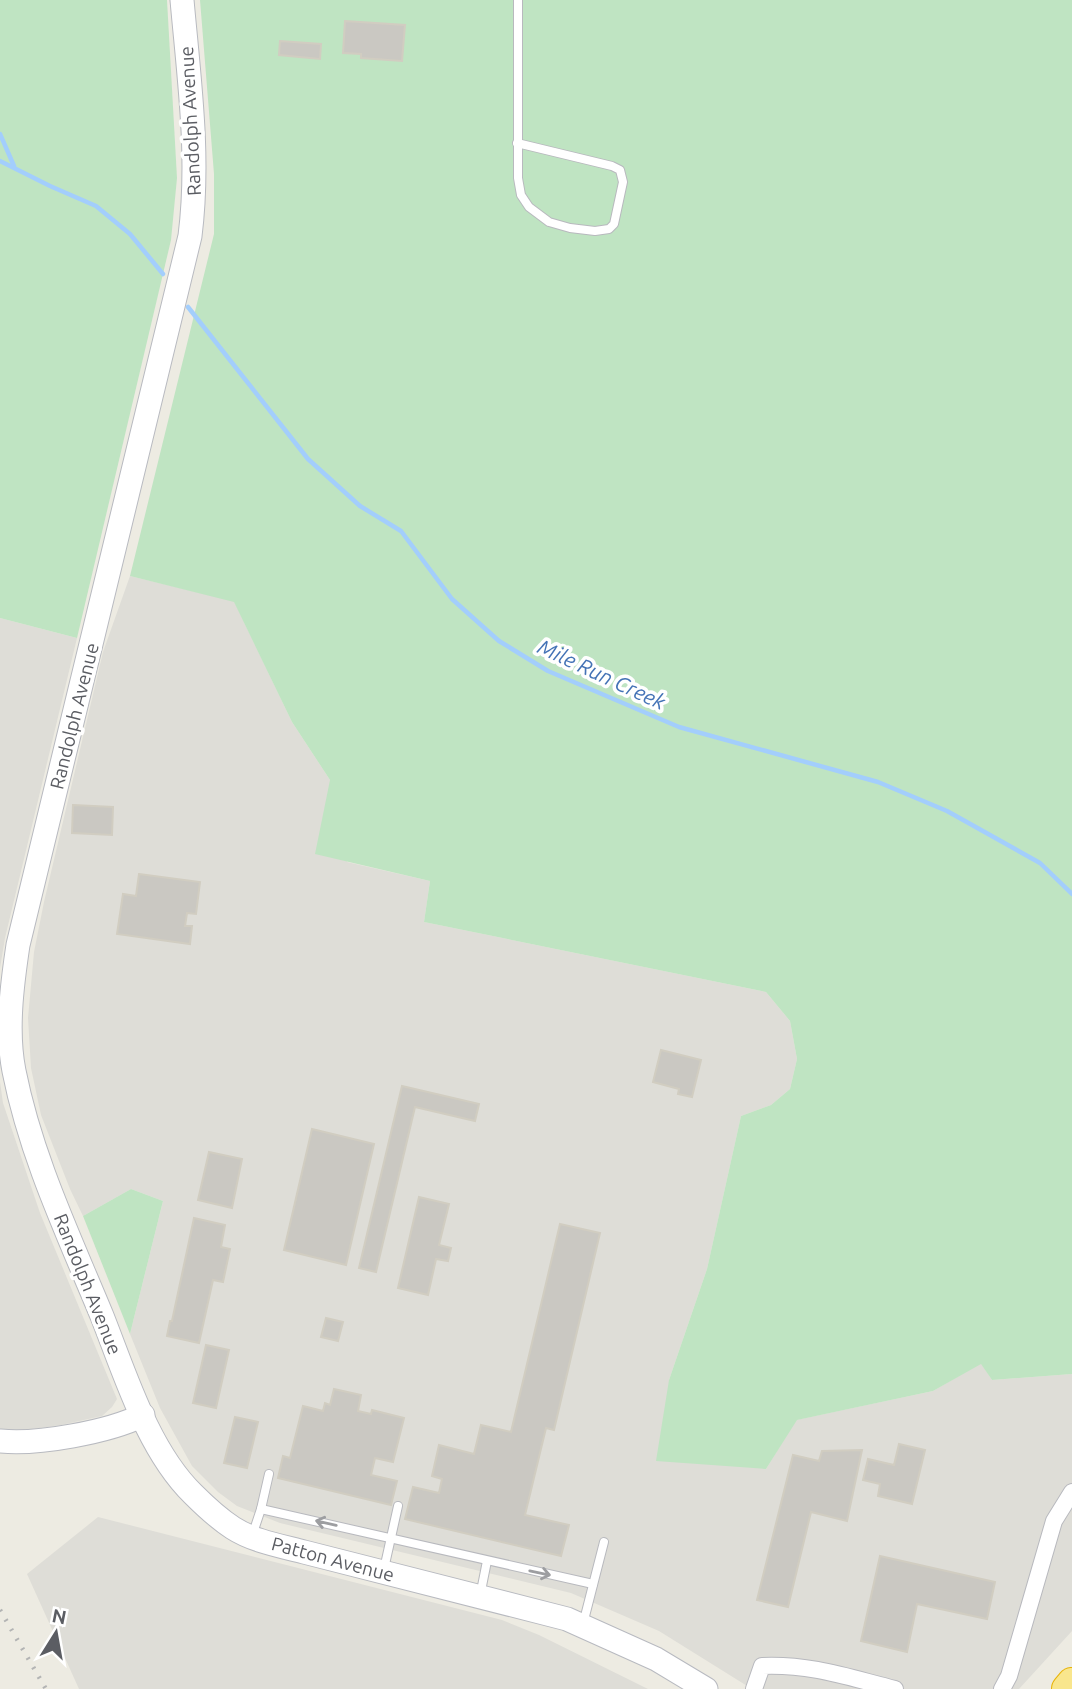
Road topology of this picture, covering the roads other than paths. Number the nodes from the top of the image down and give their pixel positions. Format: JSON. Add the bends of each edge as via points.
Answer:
{"nodes":[{"id":1,"x":182,"y":0,"type":"edge"},
{"id":2,"x":518,"y":0,"type":"edge"},
{"id":3,"x":517,"y":143,"type":"junction"},
{"id":4,"x":143,"y":1415,"type":"junction"},
{"id":5,"x":0,"y":1441,"type":"edge"},
{"id":6,"x":269,"y":1474,"type":"dead end"},
{"id":7,"x":1072,"y":1492,"type":"edge"},
{"id":8,"x":398,"y":1506,"type":"dead end"},
{"id":9,"x":261,"y":1509,"type":"junction"},
{"id":10,"x":252,"y":1536,"type":"junction"},
{"id":11,"x":391,"y":1538,"type":"junction"},
{"id":12,"x":604,"y":1542,"type":"dead end"},
{"id":13,"x":487,"y":1561,"type":"junction"},
{"id":14,"x":383,"y":1572,"type":"junction"},
{"id":15,"x":593,"y":1584,"type":"junction"},
{"id":16,"x":480,"y":1597,"type":"junction"},
{"id":17,"x":583,"y":1626,"type":"junction"},
{"id":18,"x":1072,"y":1683,"type":"edge"},
{"id":19,"x":706,"y":1689,"type":"edge"},
{"id":20,"x":754,"y":1689,"type":"edge"},
{"id":21,"x":895,"y":1689,"type":"edge"},
{"id":22,"x":1002,"y":1689,"type":"edge"},
{"id":23,"x":1067,"y":1689,"type":"edge"}],
"edges":[{"from":1,"to":4,"type":"street","name":"Randolph Avenue","via":[[195,149],[190,236],[18,944],[12,1001],[14,1069],[29,1130]]},
{"from":2,"to":3,"type":"lane"},
{"from":3,"to":3,"type":"lane","via":[[521,195],[529,207],[549,222],[570,228],[595,231],[614,224],[623,182],[620,170]]},
{"from":4,"to":5,"type":"street","via":[[121,1426],[90,1432],[27,1442]]},
{"from":4,"to":10,"type":"street","name":"Patton Avenue","via":[[168,1464],[192,1493],[234,1529]]},
{"from":6,"to":9,"type":"lane"},
{"from":7,"to":22,"type":"street","via":[[1054,1521]]},
{"from":8,"to":11,"type":"lane"},
{"from":9,"to":10,"type":"lane"},
{"from":11,"to":9,"type":"lane","one_way":true},
{"from":10,"to":14,"type":"street","name":"Patton Avenue"},
{"from":11,"to":13,"type":"lane"},
{"from":11,"to":14,"type":"lane"},
{"from":12,"to":15,"type":"lane"},
{"from":13,"to":15,"type":"lane","one_way":true},
{"from":13,"to":16,"type":"lane"},
{"from":14,"to":16,"type":"street","name":"Patton Avenue"},
{"from":15,"to":17,"type":"lane"},
{"from":16,"to":17,"type":"street","name":"Patton Avenue"},
{"from":17,"to":19,"type":"street","name":"Patton Avenue","via":[[656,1659]]},
{"from":18,"to":23,"type":"highway"},
{"from":20,"to":21,"type":"street","via":[[762,1666],[792,1665]]}]}
